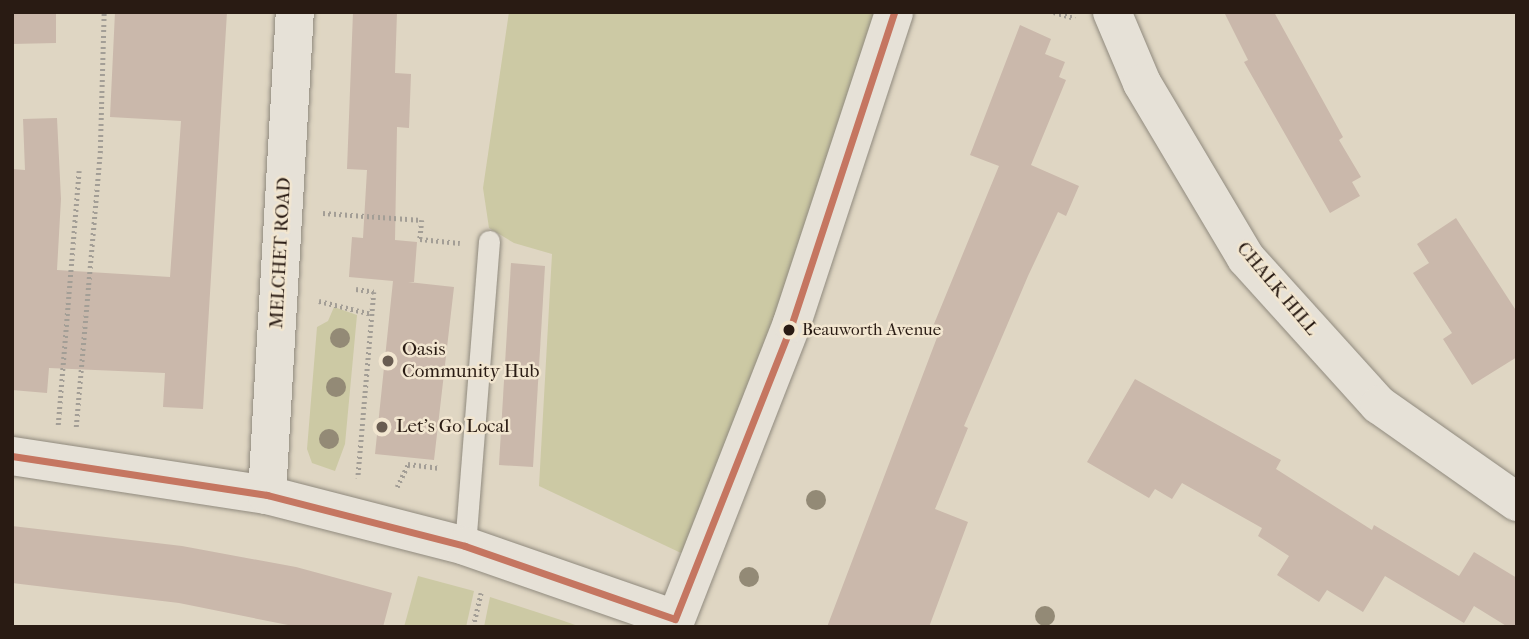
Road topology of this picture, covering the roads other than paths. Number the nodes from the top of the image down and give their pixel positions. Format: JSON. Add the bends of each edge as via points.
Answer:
{"nodes":[{"id":1,"x":295,"y":12,"type":"edge"},
{"id":2,"x":894,"y":12,"type":"edge"},
{"id":3,"x":1112,"y":12,"type":"edge"},
{"id":4,"x":489,"y":241,"type":"dead end"},
{"id":5,"x":12,"y":456,"type":"edge"},
{"id":6,"x":267,"y":495,"type":"junction"},
{"id":7,"x":1517,"y":502,"type":"edge"},
{"id":8,"x":465,"y":546,"type":"junction"},
{"id":9,"x":674,"y":623,"type":"edge"}],
"edges":[{"from":1,"to":6,"type":"street","name":"MELCHET ROAD"},
{"from":2,"to":9,"type":"street","via":[[793,323]]},
{"from":3,"to":7,"type":"street","name":"CHALK HILL","via":[[1142,83],[1246,258],[1379,405]]},
{"from":4,"to":8,"type":"lane"},
{"from":5,"to":6,"type":"street"},
{"from":6,"to":8,"type":"street"},
{"from":8,"to":9,"type":"street"}]}
